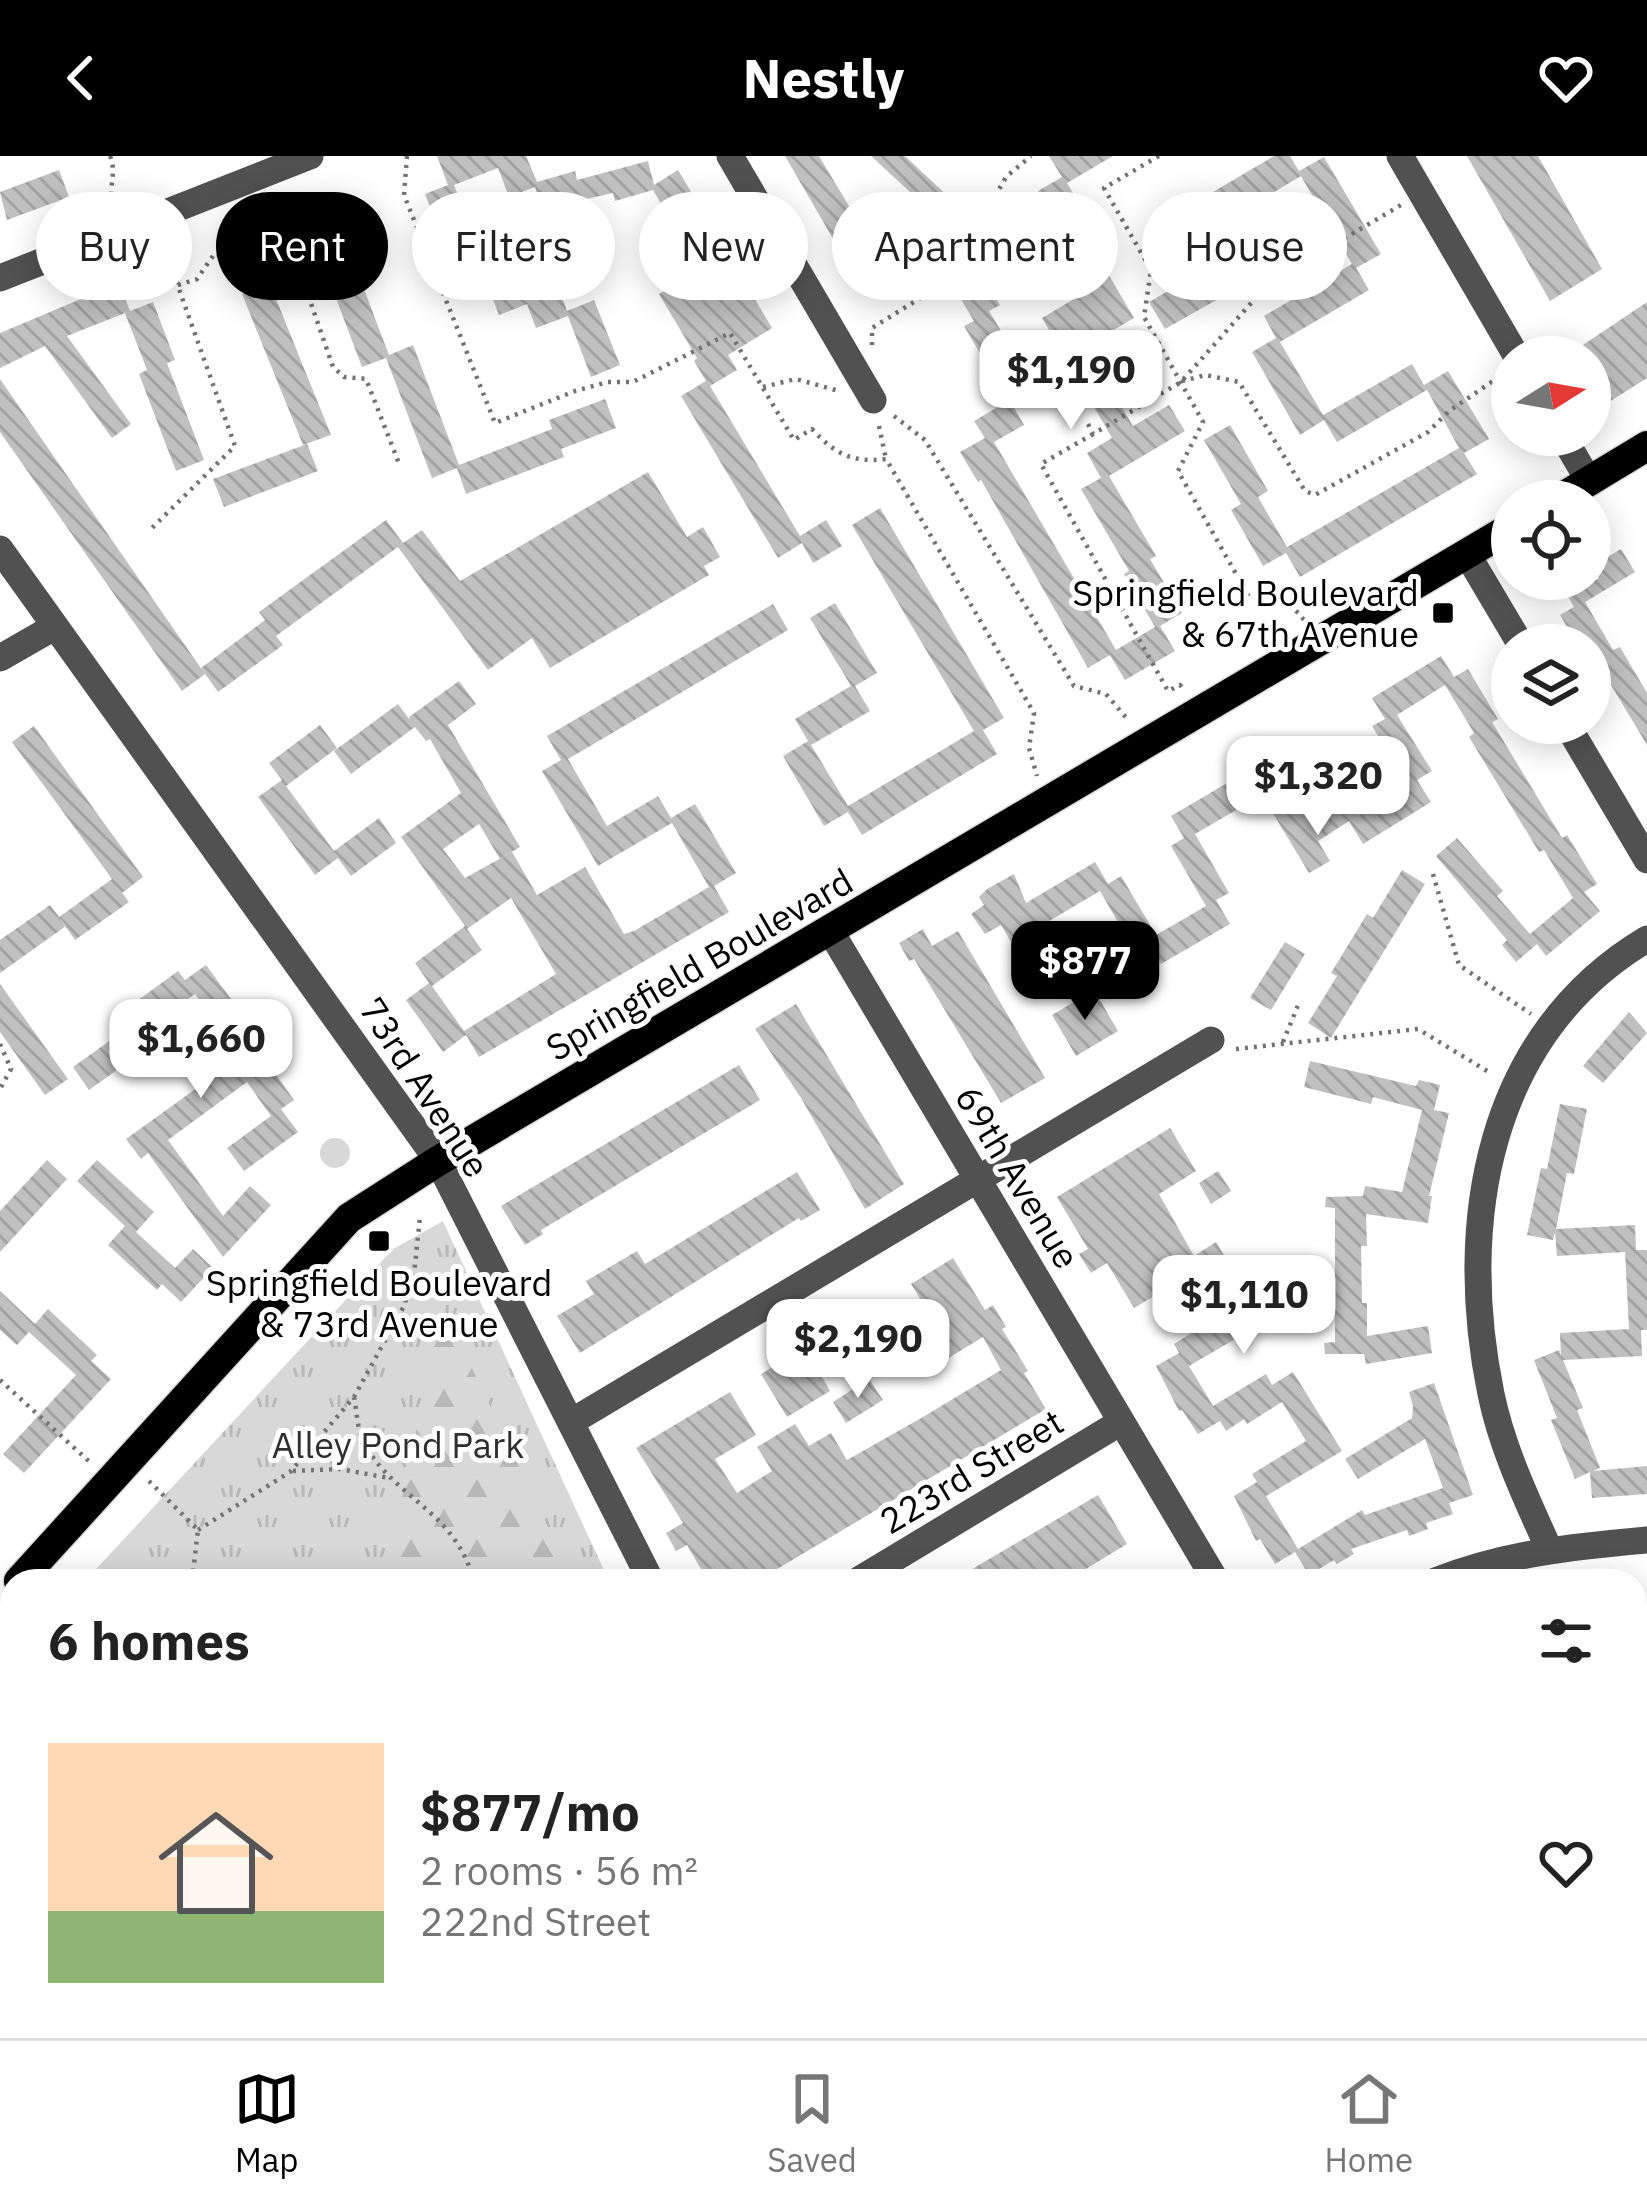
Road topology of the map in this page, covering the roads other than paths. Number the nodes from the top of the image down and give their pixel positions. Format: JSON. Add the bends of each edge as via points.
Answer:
{"nodes":[{"id":1,"x":310,"y":156,"type":"edge"},
{"id":2,"x":730,"y":156,"type":"edge"},
{"id":3,"x":1400,"y":156,"type":"edge"},
{"id":4,"x":0,"y":278,"type":"edge"},
{"id":5,"x":1505,"y":336,"type":"edge"},
{"id":6,"x":873,"y":400,"type":"road end"},
{"id":7,"x":1647,"y":446,"type":"edge"},
{"id":8,"x":1590,"y":480,"type":"edge"},
{"id":9,"x":1491,"y":540,"type":"edge"},
{"id":10,"x":0,"y":549,"type":"edge"},
{"id":11,"x":1467,"y":554,"type":"junction"},
{"id":12,"x":1509,"y":624,"type":"edge"},
{"id":13,"x":54,"y":627,"type":"junction"},
{"id":14,"x":0,"y":658,"type":"edge"},
{"id":15,"x":1579,"y":744,"type":"edge"},
{"id":16,"x":1647,"y":860,"type":"edge"},
{"id":17,"x":831,"y":932,"type":"junction"},
{"id":18,"x":1647,"y":940,"type":"edge"},
{"id":19,"x":1211,"y":1040,"type":"road end"},
{"id":20,"x":438,"y":1161,"type":"junction"},
{"id":21,"x":977,"y":1179,"type":"junction"},
{"id":22,"x":571,"y":1422,"type":"junction"},
{"id":23,"x":1121,"y":1422,"type":"junction"},
{"id":24,"x":1647,"y":1540,"type":"edge"},
{"id":25,"x":1549,"y":1550,"type":"junction"},
{"id":26,"x":30,"y":1569,"type":"edge"},
{"id":27,"x":645,"y":1569,"type":"edge"},
{"id":28,"x":877,"y":1569,"type":"edge"},
{"id":29,"x":1209,"y":1569,"type":"edge"},
{"id":30,"x":1466,"y":1569,"type":"edge"}],
"edges":[{"from":1,"to":4,"type":"street"},
{"from":2,"to":6,"type":"street"},
{"from":3,"to":5,"type":"street"},
{"from":7,"to":8,"type":"main road"},
{"from":9,"to":11,"type":"main road","name":"Springfield Boulevard"},
{"from":10,"to":13,"type":"street","name":"73rd Avenue"},
{"from":11,"to":12,"type":"street"},
{"from":11,"to":17,"type":"main road","name":"Springfield Boulevard"},
{"from":13,"to":14,"type":"street"},
{"from":13,"to":20,"type":"street","name":"73rd Avenue"},
{"from":15,"to":16,"type":"street"},
{"from":17,"to":20,"type":"main road","name":"Springfield Boulevard"},
{"from":17,"to":21,"type":"street","name":"69th Avenue"},
{"from":18,"to":25,"type":"street","via":[[1563,1008],[1514,1084],[1486,1162],[1475,1257],[1491,1399]]},
{"from":19,"to":21,"type":"street"},
{"from":20,"to":22,"type":"street","name":"73rd Avenue"},
{"from":20,"to":26,"type":"main road","name":"Springfield Boulevard","via":[[349,1218]]},
{"from":21,"to":22,"type":"street"},
{"from":21,"to":23,"type":"street","name":"69th Avenue"},
{"from":22,"to":27,"type":"street","name":"73rd Avenue"},
{"from":23,"to":28,"type":"street","name":"223rd Street"},
{"from":23,"to":29,"type":"street","name":"69th Avenue"},
{"from":24,"to":25,"type":"street"},
{"from":25,"to":30,"type":"street"}]}
